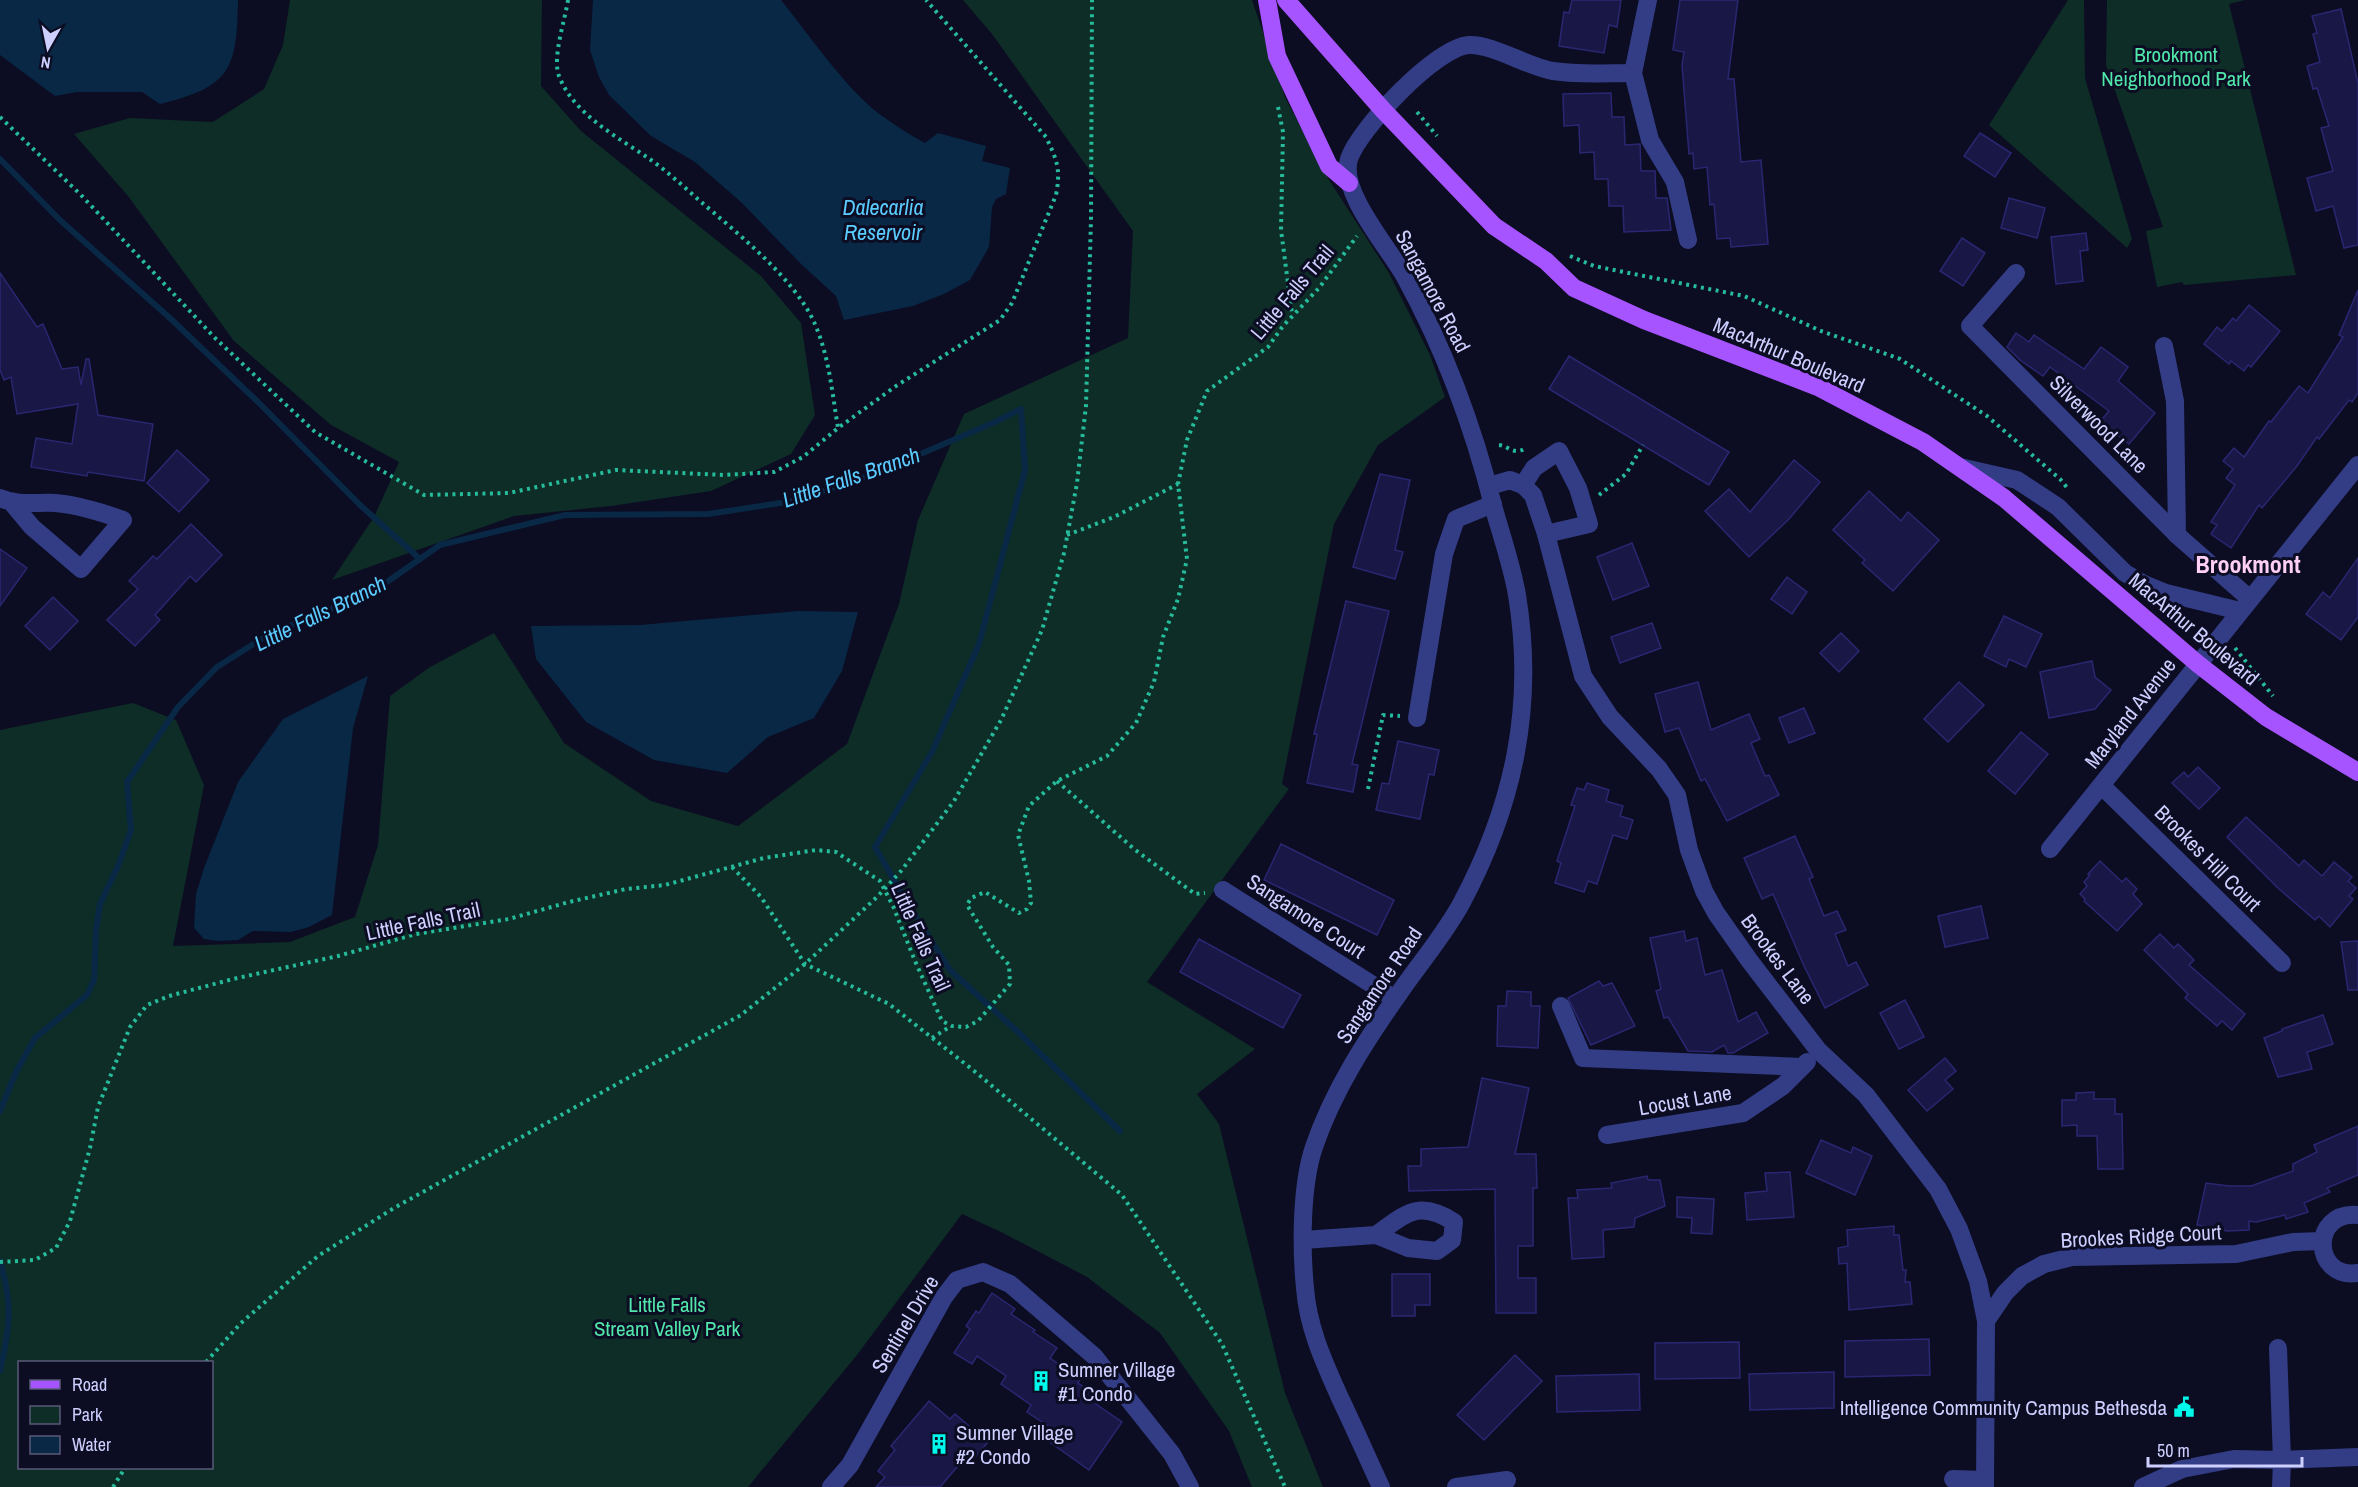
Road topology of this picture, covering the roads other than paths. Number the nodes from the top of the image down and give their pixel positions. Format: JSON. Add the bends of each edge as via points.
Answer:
{"nodes":[{"id":1,"x":1267,"y":0,"type":"edge"},
{"id":2,"x":1286,"y":0,"type":"edge"},
{"id":3,"x":1648,"y":0,"type":"edge"},
{"id":4,"x":1633,"y":73,"type":"junction"},
{"id":5,"x":1383,"y":110,"type":"junction"},
{"id":6,"x":1349,"y":183,"type":"junction"},
{"id":7,"x":1688,"y":240,"type":"dead end"},
{"id":8,"x":2016,"y":273,"type":"dead end"},
{"id":9,"x":2164,"y":346,"type":"dead end"},
{"id":10,"x":2358,"y":465,"type":"edge"},
{"id":11,"x":1958,"y":466,"type":"junction"},
{"id":12,"x":1523,"y":485,"type":"junction"},
{"id":13,"x":1489,"y":486,"type":"junction"},
{"id":14,"x":6,"y":500,"type":"edge"},
{"id":15,"x":1493,"y":504,"type":"junction"},
{"id":16,"x":1546,"y":534,"type":"junction"},
{"id":17,"x":2177,"y":536,"type":"junction"},
{"id":18,"x":2245,"y":605,"type":"junction"},
{"id":19,"x":2198,"y":664,"type":"junction"},
{"id":20,"x":1417,"y":718,"type":"road end"},
{"id":21,"x":2358,"y":772,"type":"edge"},
{"id":22,"x":2102,"y":786,"type":"junction"},
{"id":23,"x":2050,"y":849,"type":"dead end"},
{"id":24,"x":1223,"y":890,"type":"road end"},
{"id":25,"x":2282,"y":963,"type":"dead end"},
{"id":26,"x":1395,"y":999,"type":"junction"},
{"id":27,"x":1561,"y":1006,"type":"dead end"},
{"id":28,"x":1818,"y":1050,"type":"junction"},
{"id":29,"x":1802,"y":1067,"type":"junction"},
{"id":30,"x":1607,"y":1136,"type":"dead end"},
{"id":31,"x":2358,"y":1215,"type":"edge"},
{"id":32,"x":1376,"y":1235,"type":"dead end"},
{"id":33,"x":1304,"y":1240,"type":"junction"},
{"id":34,"x":2322,"y":1241,"type":"junction"},
{"id":35,"x":2358,"y":1273,"type":"edge"},
{"id":36,"x":1986,"y":1321,"type":"junction"},
{"id":37,"x":2278,"y":1348,"type":"dead end"},
{"id":38,"x":2358,"y":1457,"type":"edge"},
{"id":39,"x":2282,"y":1460,"type":"junction"},
{"id":40,"x":1953,"y":1479,"type":"dead end"},
{"id":41,"x":1507,"y":1480,"type":"dead end"},
{"id":42,"x":1985,"y":1483,"type":"edge"},
{"id":43,"x":831,"y":1487,"type":"edge"},
{"id":44,"x":1190,"y":1487,"type":"edge"},
{"id":45,"x":1381,"y":1487,"type":"edge"},
{"id":46,"x":1456,"y":1487,"type":"edge"},
{"id":47,"x":2143,"y":1487,"type":"edge"},
{"id":48,"x":2282,"y":1487,"type":"edge"}],
"edges":[{"from":1,"to":6,"type":"main road","via":[[1277,56],[1329,166]]},
{"from":2,"to":5,"type":"main road","name":"MacArthur Boulevard"},
{"from":3,"to":4,"type":"street"},
{"from":4,"to":5,"type":"street","via":[[1551,71],[1473,45],[1458,47],[1433,62]]},
{"from":4,"to":7,"type":"street","via":[[1650,140],[1675,182]]},
{"from":5,"to":6,"type":"street","via":[[1352,152],[1347,166]]},
{"from":5,"to":11,"type":"main road","name":"MacArthur Boulevard","via":[[1494,226],[1546,261],[1574,288],[1644,320],[1818,387],[1923,442]]},
{"from":6,"to":13,"type":"street","name":"Sangamore Road","via":[[1404,276],[1443,354]]},
{"from":8,"to":17,"type":"street","name":"Silverwood Lane","via":[[1970,326]]},
{"from":9,"to":17,"type":"street","via":[[2175,401]]},
{"from":10,"to":18,"type":"street","name":"Maryland Avenue"},
{"from":11,"to":18,"type":"street","via":[[2017,480],[2058,507],[2126,573],[2144,584],[2166,593]]},
{"from":11,"to":19,"type":"main road","name":"MacArthur Boulevard","via":[[2004,498]]},
{"from":12,"to":13,"type":"street","via":[[1510,480]]},
{"from":12,"to":16,"type":"street","name":"Brookes Lane","via":[[1533,495]]},
{"from":12,"to":16,"type":"street","via":[[1534,468],[1559,451],[1570,468],[1588,524]]},
{"from":13,"to":15,"type":"street","name":"Sangamore Road"},
{"from":14,"to":14,"type":"street","via":[[56,503],[123,520],[81,569]]},
{"from":15,"to":20,"type":"street","via":[[1456,519],[1444,554]]},
{"from":15,"to":26,"type":"street","name":"Sangamore Road","via":[[1516,590],[1522,636],[1524,694],[1516,761],[1497,827],[1459,908]]},
{"from":16,"to":28,"type":"street","name":"Brookes Lane","via":[[1583,676],[1610,717],[1659,769],[1677,795],[1689,850],[1708,899]]},
{"from":17,"to":18,"type":"street","name":"Silverwood Lane"},
{"from":18,"to":19,"type":"street","name":"Maryland Avenue"},
{"from":19,"to":21,"type":"main road","name":"MacArthur Boulevard","via":[[2266,717]]},
{"from":19,"to":22,"type":"street","name":"Maryland Avenue"},
{"from":22,"to":23,"type":"street","name":"Maryland Avenue"},
{"from":22,"to":25,"type":"street","name":"Brookes Hill Court"},
{"from":24,"to":26,"type":"street","name":"Sangamore Court"},
{"from":26,"to":33,"type":"street","name":"Sangamore Road","via":[[1345,1076],[1312,1150],[1303,1213]]},
{"from":27,"to":29,"type":"street","via":[[1583,1058]]},
{"from":28,"to":29,"type":"street","name":"Locust Lane"},
{"from":28,"to":36,"type":"street","name":"Brookes Lane","via":[[1866,1095],[1938,1189],[1963,1239],[1978,1281]]},
{"from":29,"to":30,"type":"street","name":"Locust Lane","via":[[1784,1086],[1743,1113]]},
{"from":31,"to":34,"type":"street","via":[[2338,1218],[2330,1224]]},
{"from":32,"to":33,"type":"street"},
{"from":33,"to":45,"type":"street","name":"Sangamore Road","via":[[1305,1291],[1315,1342]]},
{"from":34,"to":35,"type":"street","via":[[2327,1260],[2334,1267]]},
{"from":34,"to":36,"type":"street","name":"Brookes Ridge Court","via":[[2293,1242],[2236,1254],[2072,1257],[2044,1264],[2022,1276]]},
{"from":36,"to":42,"type":"street","name":"Brookes Lane"},
{"from":37,"to":39,"type":"street"},
{"from":38,"to":39,"type":"street"},
{"from":39,"to":47,"type":"street","via":[[2234,1459],[2182,1469]]},
{"from":39,"to":48,"type":"street"},
{"from":40,"to":42,"type":"street"},
{"from":41,"to":46,"type":"street"},
{"from":43,"to":44,"type":"street","name":"Sentinel Drive","via":[[850,1465],[944,1297],[957,1280],[983,1272],[1010,1284],[1094,1356],[1172,1454]]}]}
